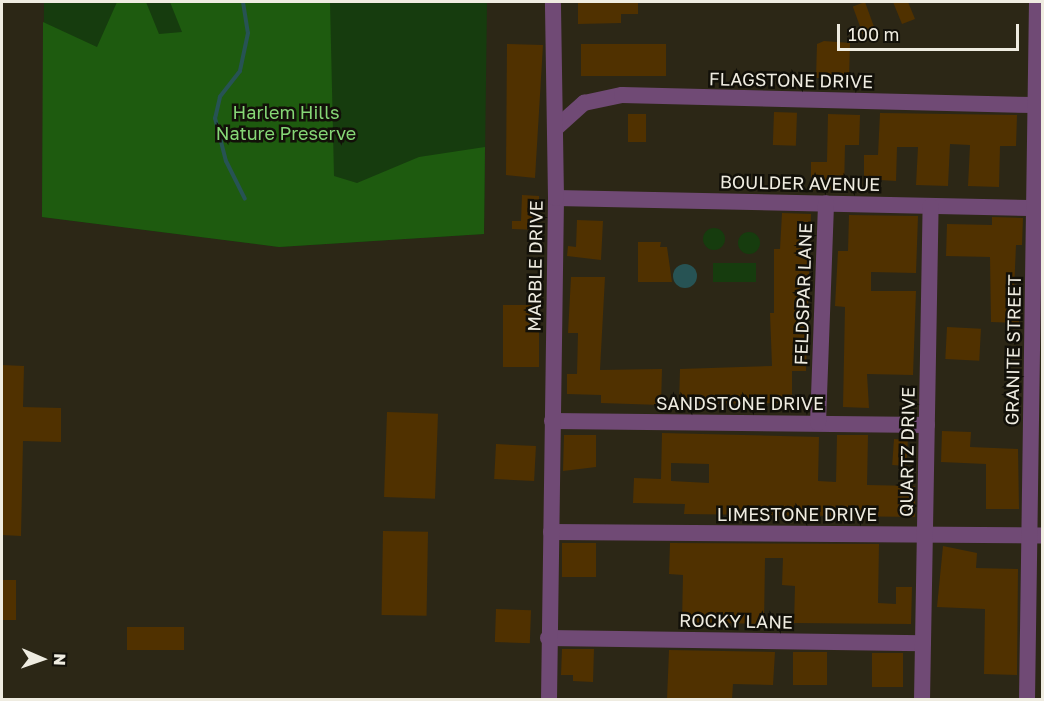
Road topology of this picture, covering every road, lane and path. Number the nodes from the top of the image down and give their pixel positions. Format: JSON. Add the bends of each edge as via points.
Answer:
{"nodes":[{"id":1,"x":553,"y":2,"type":"edge"},
{"id":2,"x":1037,"y":2,"type":"edge"},
{"id":3,"x":1035,"y":105,"type":"junction"},
{"id":4,"x":556,"y":128,"type":"junction"},
{"id":5,"x":556,"y":198,"type":"junction"},
{"id":6,"x":826,"y":203,"type":"junction"},
{"id":7,"x":930,"y":206,"type":"junction"},
{"id":8,"x":1039,"y":208,"type":"edge"},
{"id":9,"x":552,"y":421,"type":"junction"},
{"id":10,"x":818,"y":423,"type":"junction"},
{"id":11,"x":927,"y":425,"type":"junction"},
{"id":12,"x":551,"y":532,"type":"junction"},
{"id":13,"x":925,"y":534,"type":"junction"},
{"id":14,"x":1036,"y":535,"type":"edge"},
{"id":15,"x":548,"y":638,"type":"junction"},
{"id":16,"x":923,"y":643,"type":"junction"},
{"id":17,"x":549,"y":699,"type":"edge"},
{"id":18,"x":922,"y":699,"type":"edge"},
{"id":19,"x":1027,"y":699,"type":"edge"}],
"edges":[{"from":1,"to":4,"type":"street","name":"MARBLE DRIVE"},
{"from":2,"to":3,"type":"street","name":"GRANITE STREET"},
{"from":3,"to":4,"type":"street","name":"FLAGSTONE DRIVE","via":[[621,95],[584,103]]},
{"from":3,"to":8,"type":"street","name":"GRANITE STREET"},
{"from":4,"to":5,"type":"street","name":"MARBLE DRIVE"},
{"from":5,"to":6,"type":"street","name":"BOULDER AVENUE"},
{"from":5,"to":9,"type":"street","name":"MARBLE DRIVE"},
{"from":6,"to":7,"type":"street","name":"BOULDER AVENUE"},
{"from":6,"to":10,"type":"street","name":"FELDSPAR LANE"},
{"from":7,"to":8,"type":"street","name":"BOULDER AVENUE"},
{"from":7,"to":11,"type":"street","name":"QUARTZ DRIVE"},
{"from":8,"to":14,"type":"street","name":"GRANITE STREET"},
{"from":9,"to":10,"type":"street","name":"SANDSTONE DRIVE"},
{"from":9,"to":12,"type":"street","name":"MARBLE DRIVE"},
{"from":10,"to":11,"type":"street","name":"SANDSTONE DRIVE"},
{"from":11,"to":13,"type":"street","name":"QUARTZ DRIVE"},
{"from":12,"to":13,"type":"street","name":"LIMESTONE DRIVE"},
{"from":12,"to":15,"type":"street","name":"MARBLE DRIVE"},
{"from":13,"to":14,"type":"street","name":"LIMESTONE DRIVE"},
{"from":13,"to":16,"type":"street","name":"QUARTZ DRIVE"},
{"from":14,"to":19,"type":"street","name":"GRANITE STREET"},
{"from":15,"to":16,"type":"street","name":"ROCKY LANE"},
{"from":15,"to":17,"type":"street","name":"MARBLE DRIVE"},
{"from":16,"to":18,"type":"street","name":"QUARTZ DRIVE"}]}
